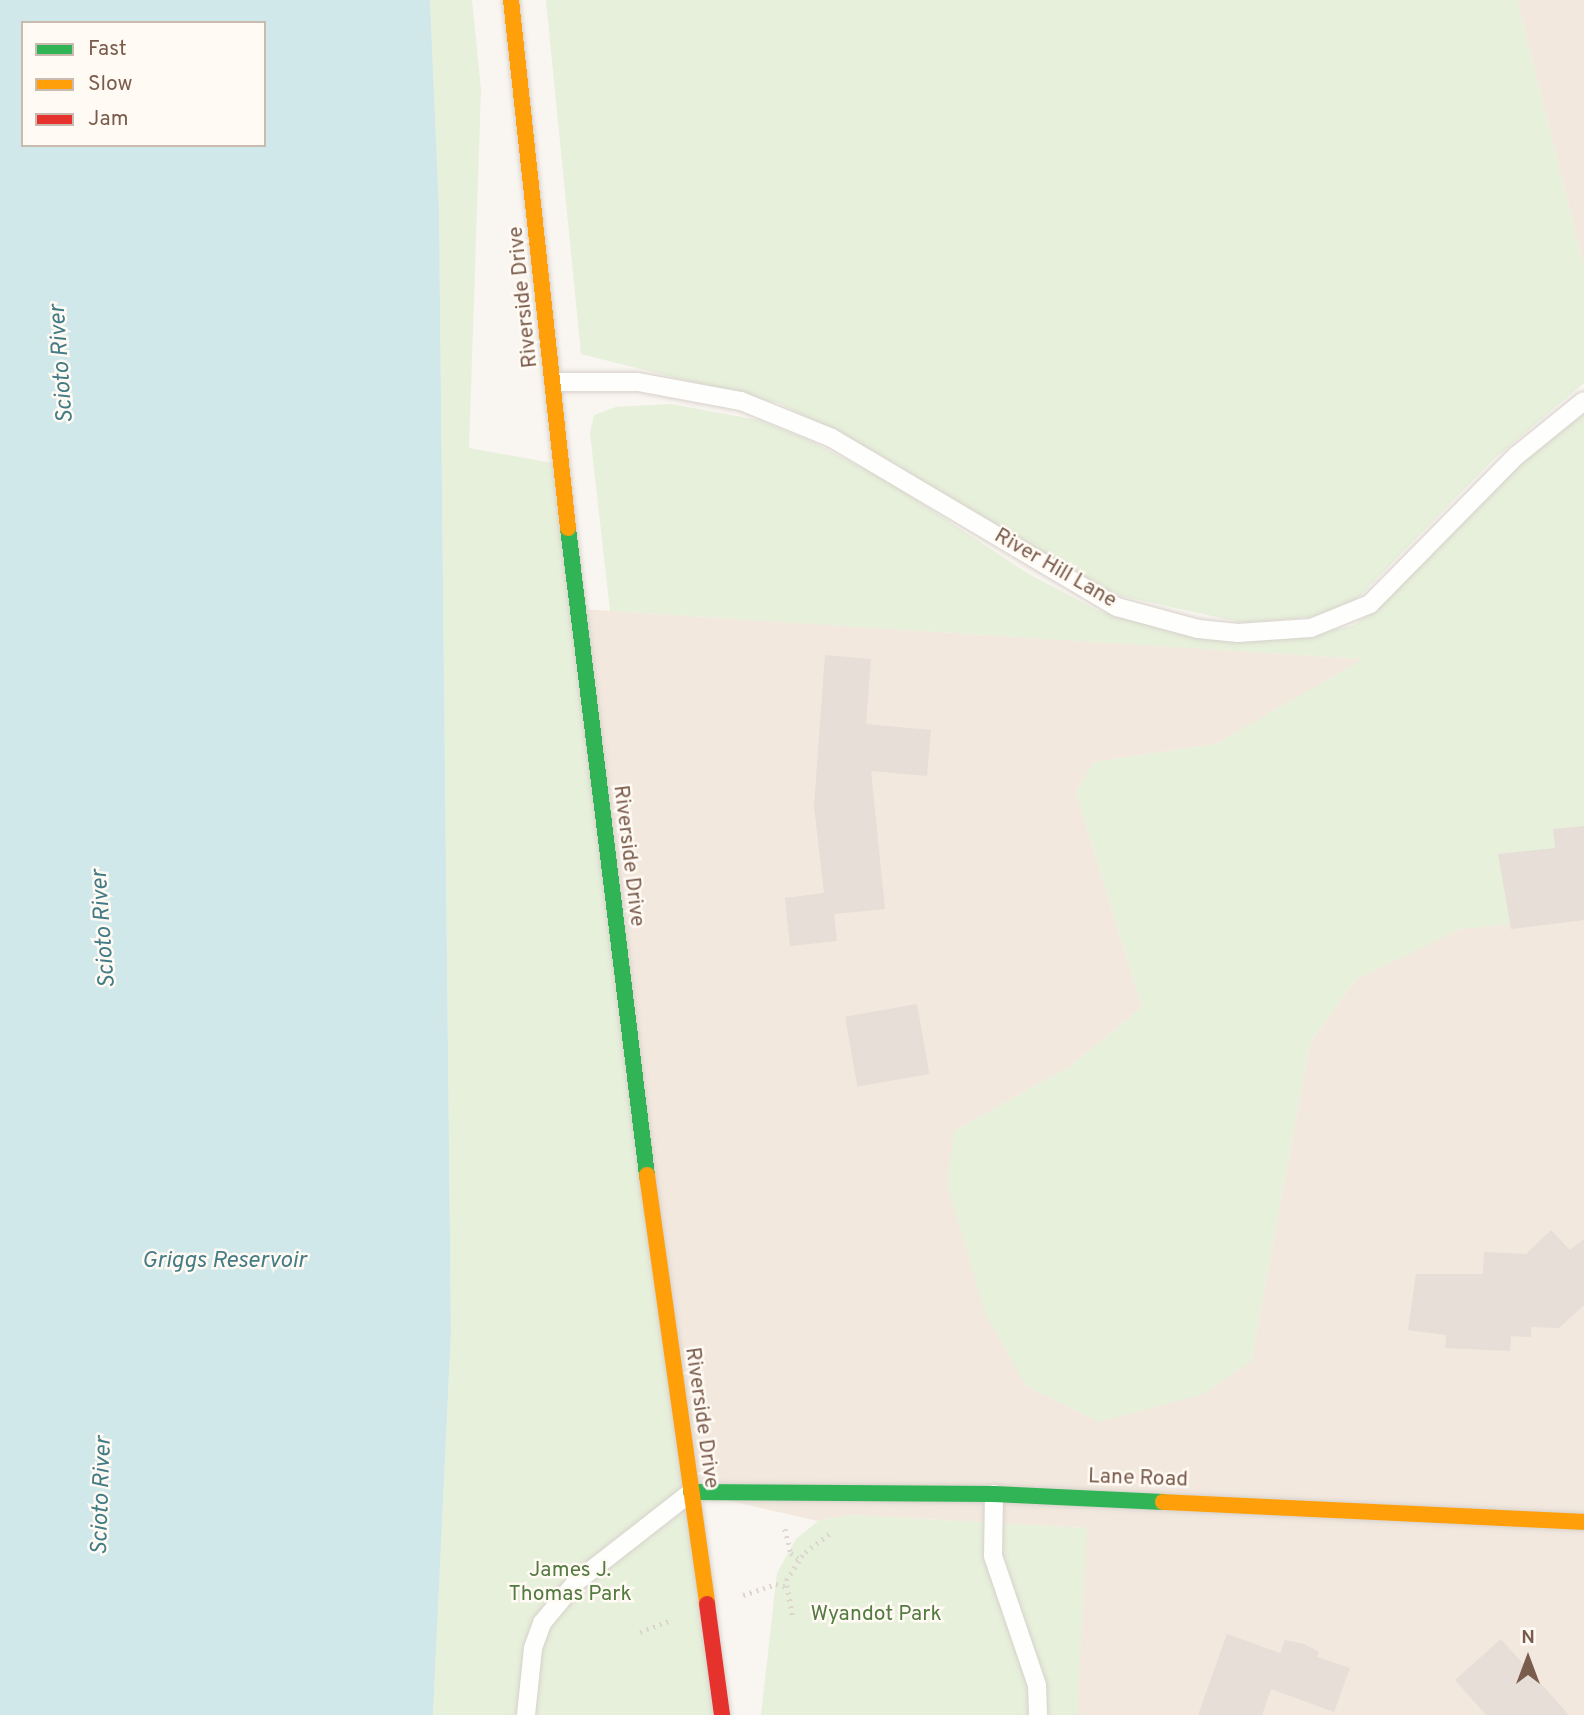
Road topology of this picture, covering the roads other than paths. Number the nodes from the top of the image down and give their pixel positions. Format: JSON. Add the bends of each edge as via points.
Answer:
{"nodes":[{"id":1,"x":511,"y":0,"type":"edge"},
{"id":2,"x":555,"y":382,"type":"junction"},
{"id":3,"x":1584,"y":401,"type":"edge"},
{"id":4,"x":691,"y":1492,"type":"junction"},
{"id":5,"x":994,"y":1494,"type":"junction"},
{"id":6,"x":1584,"y":1522,"type":"edge"},
{"id":7,"x":526,"y":1715,"type":"edge"},
{"id":8,"x":722,"y":1715,"type":"edge"},
{"id":9,"x":1038,"y":1715,"type":"edge"}],
"edges":[{"from":1,"to":2,"type":"main road","name":"Riverside Drive"},
{"from":2,"to":3,"type":"lane","name":"River Hill Lane","via":[[638,382],[741,401],[832,438],[1117,607],[1198,629],[1238,633],[1311,628],[1370,604],[1516,456]]},
{"from":2,"to":4,"type":"main road","name":"Riverside Drive","via":[[582,662]]},
{"from":4,"to":5,"type":"main road","name":"Lane Road"},
{"from":4,"to":7,"type":"lane","via":[[576,1582],[542,1623],[533,1648]]},
{"from":4,"to":8,"type":"main road","name":"Riverside Drive"},
{"from":5,"to":6,"type":"main road","name":"Lane Road"},
{"from":5,"to":9,"type":"lane","via":[[993,1556],[1037,1685]]}]}
